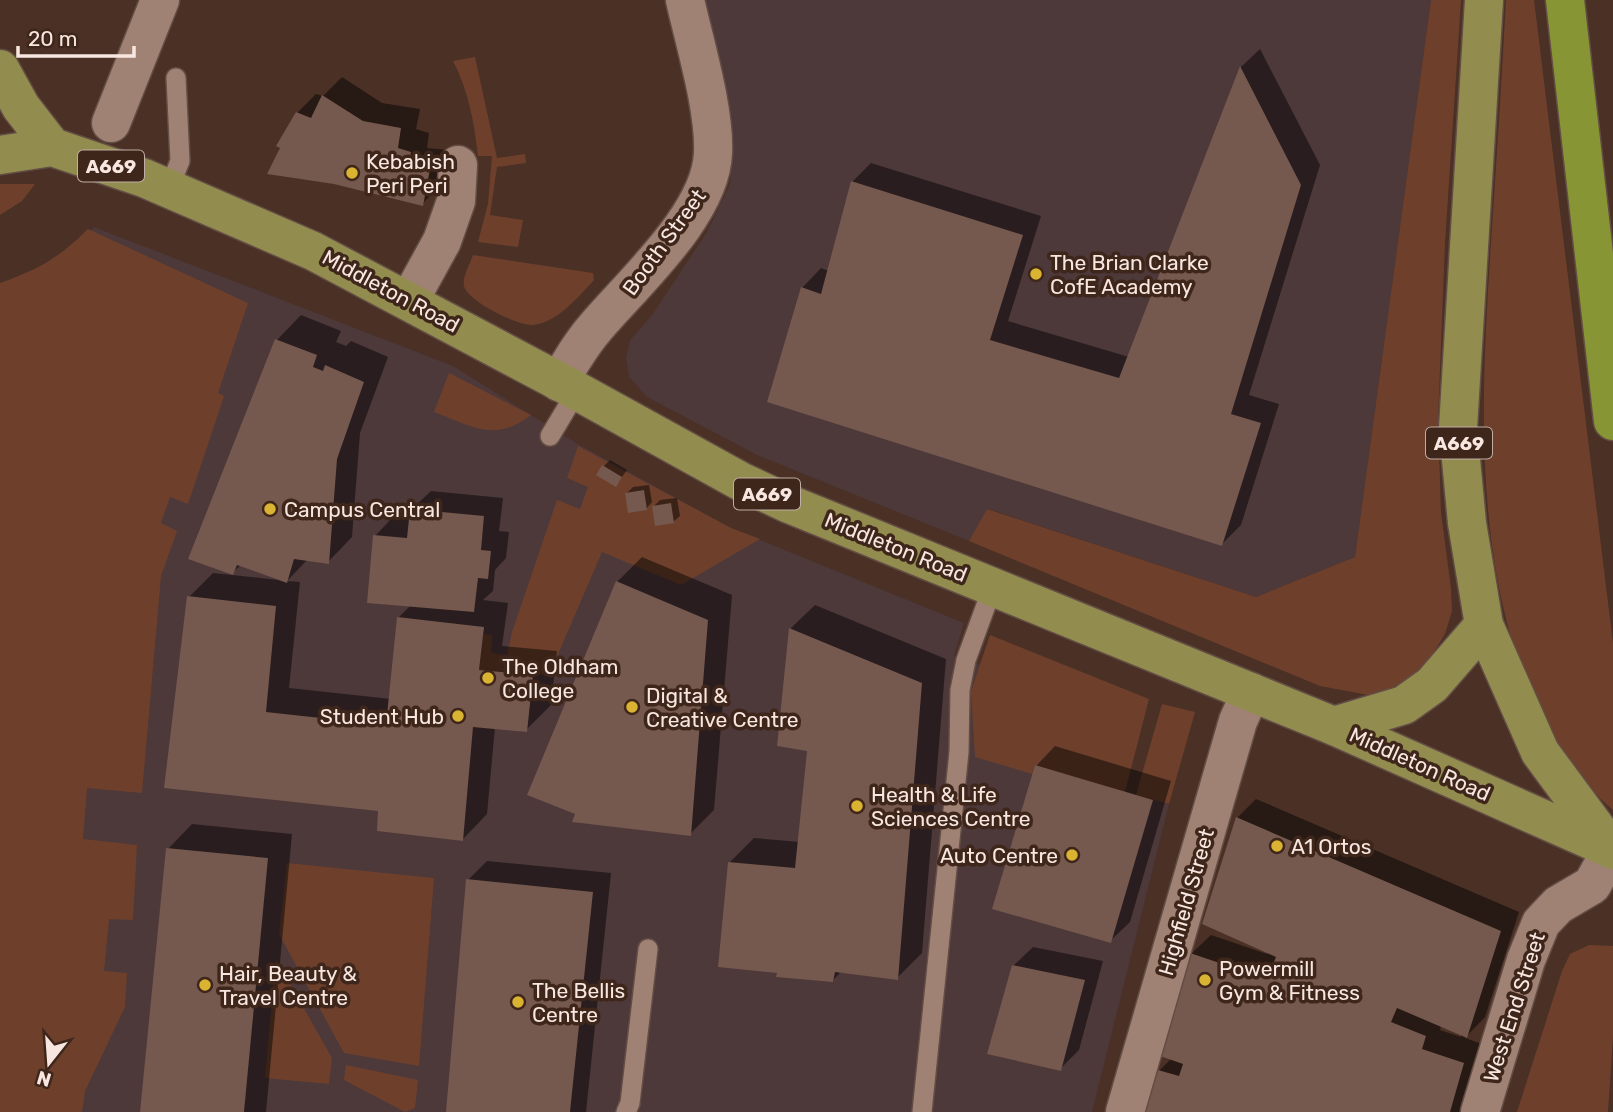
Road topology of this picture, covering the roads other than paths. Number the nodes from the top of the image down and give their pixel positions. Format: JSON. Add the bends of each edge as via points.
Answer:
{"nodes":[{"id":1,"x":160,"y":0,"type":"edge"},
{"id":2,"x":685,"y":0,"type":"edge"},
{"id":3,"x":1484,"y":0,"type":"edge"},
{"id":4,"x":1565,"y":0,"type":"edge"},
{"id":5,"x":0,"y":69,"type":"edge"},
{"id":6,"x":176,"y":78,"type":"dead end"},
{"id":7,"x":111,"y":123,"type":"dead end"},
{"id":8,"x":52,"y":146,"type":"junction"},
{"id":9,"x":0,"y":155,"type":"edge"},
{"id":10,"x":458,"y":165,"type":"dead end"},
{"id":11,"x":169,"y":188,"type":"junction"},
{"id":12,"x":409,"y":301,"type":"junction"},
{"id":13,"x":568,"y":386,"type":"junction"},
{"id":14,"x":1613,"y":421,"type":"edge"},
{"id":15,"x":551,"y":436,"type":"dead end"},
{"id":16,"x":993,"y":586,"type":"junction"},
{"id":17,"x":1484,"y":625,"type":"junction"},
{"id":18,"x":1251,"y":692,"type":"junction"},
{"id":19,"x":1334,"y":726,"type":"junction"},
{"id":20,"x":1612,"y":849,"type":"edge"},
{"id":21,"x":648,"y":949,"type":"dead end"},
{"id":22,"x":626,"y":1112,"type":"edge"},
{"id":23,"x":922,"y":1112,"type":"edge"},
{"id":24,"x":1125,"y":1112,"type":"edge"},
{"id":25,"x":1480,"y":1112,"type":"edge"}],
"edges":[{"from":1,"to":7,"type":"street"},
{"from":2,"to":13,"type":"street","name":"Booth Street","via":[[711,117],[709,180],[645,275],[575,354]]},
{"from":3,"to":17,"type":"main road","number":"A669","via":[[1458,428],[1467,523]]},
{"from":4,"to":14,"type":"highway"},
{"from":5,"to":8,"type":"main road","number":"A669","via":[[21,107]]},
{"from":6,"to":11,"type":"lane","via":[[180,161]]},
{"from":8,"to":9,"type":"main road","name":"Middleton Road","number":"A669"},
{"from":8,"to":11,"type":"main road","name":"Middleton Road","number":"A669"},
{"from":10,"to":12,"type":"street","via":[[456,201],[442,241]]},
{"from":11,"to":12,"type":"main road","name":"Middleton Road","number":"A669","via":[[313,251]]},
{"from":12,"to":13,"type":"main road","name":"Middleton Road","number":"A669"},
{"from":13,"to":15,"type":"lane"},
{"from":13,"to":16,"type":"main road","name":"Middleton Road","number":"A669","via":[[789,504]]},
{"from":16,"to":18,"type":"main road","name":"Middleton Road","number":"A669"},
{"from":16,"to":23,"type":"lane","via":[[960,690],[959,752]]},
{"from":17,"to":19,"type":"main road","via":[[1432,685],[1404,705]]},
{"from":17,"to":20,"type":"main road","number":"A669","via":[[1540,752]]},
{"from":18,"to":19,"type":"main road","name":"Middleton Road","number":"A669"},
{"from":18,"to":24,"type":"street","name":"Highfield Street","via":[[1238,721]]},
{"from":19,"to":20,"type":"main road","name":"Middleton Road","number":"A669"},
{"from":20,"to":25,"type":"street","name":"West End Street","via":[[1592,885],[1558,905],[1541,923]]},
{"from":21,"to":22,"type":"lane"}]}
